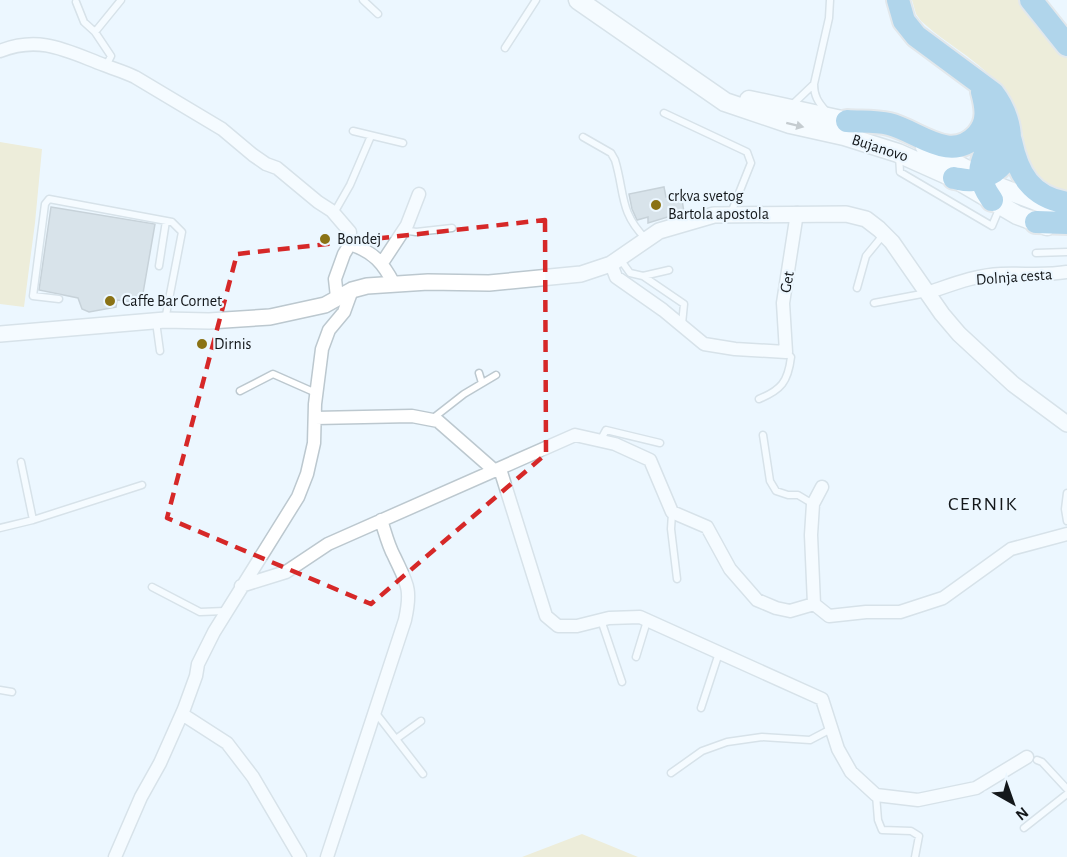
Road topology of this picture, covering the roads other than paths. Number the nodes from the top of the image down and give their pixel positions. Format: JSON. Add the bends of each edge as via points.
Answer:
{"nodes":[{"id":1,"x":121,"y":0,"type":"edge"},
{"id":2,"x":363,"y":0,"type":"edge"},
{"id":3,"x":536,"y":0,"type":"edge"},
{"id":4,"x":578,"y":0,"type":"edge"},
{"id":5,"x":830,"y":0,"type":"edge"},
{"id":6,"x":898,"y":0,"type":"edge"},
{"id":7,"x":1030,"y":0,"type":"edge"},
{"id":8,"x":1044,"y":0,"type":"edge"},
{"id":9,"x":76,"y":2,"type":"dead end"},
{"id":10,"x":378,"y":14,"type":"dead end"},
{"id":11,"x":1067,"y":29,"type":"edge"},
{"id":12,"x":95,"y":32,"type":"junction"},
{"id":13,"x":1067,"y":45,"type":"edge"},
{"id":14,"x":505,"y":48,"type":"dead end"},
{"id":15,"x":0,"y":51,"type":"edge"},
{"id":16,"x":957,"y":65,"type":"junction"},
{"id":17,"x":106,"y":66,"type":"junction"},
{"id":18,"x":689,"y":77,"type":"junction"},
{"id":19,"x":814,"y":84,"type":"junction"},
{"id":20,"x":982,"y":92,"type":"junction"},
{"id":21,"x":776,"y":105,"type":"junction"},
{"id":22,"x":664,"y":113,"type":"dead end"},
{"id":23,"x":842,"y":119,"type":"junction"},
{"id":24,"x":353,"y":131,"type":"dead end"},
{"id":25,"x":371,"y":136,"type":"junction"},
{"id":26,"x":583,"y":137,"type":"dead end"},
{"id":27,"x":1011,"y":141,"type":"junction"},
{"id":28,"x":403,"y":143,"type":"dead end"},
{"id":29,"x":898,"y":153,"type":"junction"},
{"id":30,"x":954,"y":178,"type":"junction"},
{"id":31,"x":980,"y":178,"type":"junction"},
{"id":32,"x":419,"y":194,"type":"dead end"},
{"id":33,"x":1067,"y":202,"type":"edge"},
{"id":34,"x":996,"y":203,"type":"junction"},
{"id":35,"x":1067,"y":210,"type":"edge"},
{"id":36,"x":797,"y":213,"type":"junction"},
{"id":37,"x":334,"y":214,"type":"junction"},
{"id":38,"x":730,"y":214,"type":"junction"},
{"id":39,"x":166,"y":221,"type":"junction"},
{"id":40,"x":1036,"y":222,"type":"junction"},
{"id":41,"x":1067,"y":223,"type":"edge"},
{"id":42,"x":452,"y":228,"type":"dead end"},
{"id":43,"x":404,"y":230,"type":"junction"},
{"id":44,"x":1067,"y":230,"type":"edge"},
{"id":45,"x":885,"y":234,"type":"junction"},
{"id":46,"x":646,"y":239,"type":"junction"},
{"id":47,"x":350,"y":244,"type":"junction"},
{"id":48,"x":1067,"y":252,"type":"edge"},
{"id":49,"x":1036,"y":253,"type":"dead end"},
{"id":50,"x":616,"y":262,"type":"junction"},
{"id":51,"x":382,"y":263,"type":"junction"},
{"id":52,"x":159,"y":266,"type":"dead end"},
{"id":53,"x":669,"y":270,"type":"dead end"},
{"id":54,"x":1067,"y":273,"type":"edge"},
{"id":55,"x":643,"y":276,"type":"junction"},
{"id":56,"x":394,"y":284,"type":"junction"},
{"id":57,"x":857,"y":288,"type":"dead end"},
{"id":58,"x":352,"y":290,"type":"junction"},
{"id":59,"x":927,"y":293,"type":"junction"},
{"id":60,"x":337,"y":297,"type":"junction"},
{"id":61,"x":59,"y":299,"type":"dead end"},
{"id":62,"x":874,"y":303,"type":"dead end"},
{"id":63,"x":160,"y":321,"type":"junction"},
{"id":64,"x":682,"y":325,"type":"junction"},
{"id":65,"x":0,"y":334,"type":"edge"},
{"id":66,"x":160,"y":351,"type":"dead end"},
{"id":67,"x":786,"y":352,"type":"junction"},
{"id":68,"x":479,"y":373,"type":"dead end"},
{"id":69,"x":496,"y":375,"type":"dead end"},
{"id":70,"x":482,"y":383,"type":"junction"},
{"id":71,"x":240,"y":391,"type":"dead end"},
{"id":72,"x":316,"y":393,"type":"junction"},
{"id":73,"x":759,"y":399,"type":"dead end"},
{"id":74,"x":315,"y":418,"type":"junction"},
{"id":75,"x":431,"y":419,"type":"junction"},
{"id":76,"x":1067,"y":424,"type":"edge"},
{"id":77,"x":763,"y":435,"type":"dead end"},
{"id":78,"x":600,"y":441,"type":"junction"},
{"id":79,"x":660,"y":442,"type":"dead end"},
{"id":80,"x":21,"y":462,"type":"dead end"},
{"id":81,"x":497,"y":470,"type":"junction"},
{"id":82,"x":142,"y":485,"type":"dead end"},
{"id":83,"x":822,"y":487,"type":"dead end"},
{"id":84,"x":1067,"y":493,"type":"edge"},
{"id":85,"x":813,"y":504,"type":"junction"},
{"id":86,"x":672,"y":512,"type":"junction"},
{"id":87,"x":33,"y":519,"type":"junction"},
{"id":88,"x":381,"y":520,"type":"junction"},
{"id":89,"x":1067,"y":521,"type":"edge"},
{"id":90,"x":0,"y":528,"type":"edge"},
{"id":91,"x":1067,"y":534,"type":"edge"},
{"id":92,"x":677,"y":579,"type":"dead end"},
{"id":93,"x":241,"y":586,"type":"junction"},
{"id":94,"x":152,"y":587,"type":"dead end"},
{"id":95,"x":814,"y":604,"type":"junction"},
{"id":96,"x":225,"y":611,"type":"junction"},
{"id":97,"x":601,"y":620,"type":"junction"},
{"id":98,"x":647,"y":620,"type":"junction"},
{"id":99,"x":719,"y":652,"type":"junction"},
{"id":100,"x":636,"y":657,"type":"dead end"},
{"id":101,"x":622,"y":682,"type":"dead end"},
{"id":102,"x":0,"y":690,"type":"edge"},
{"id":103,"x":12,"y":692,"type":"dead end"},
{"id":104,"x":701,"y":708,"type":"dead end"},
{"id":105,"x":375,"y":712,"type":"junction"},
{"id":106,"x":182,"y":714,"type":"junction"},
{"id":107,"x":421,"y":721,"type":"dead end"},
{"id":108,"x":832,"y":728,"type":"junction"},
{"id":109,"x":396,"y":739,"type":"junction"},
{"id":110,"x":1032,"y":758,"type":"joint"},
{"id":111,"x":671,"y":773,"type":"dead end"},
{"id":112,"x":423,"y":774,"type":"dead end"},
{"id":113,"x":1067,"y":789,"type":"edge"},
{"id":114,"x":1067,"y":794,"type":"edge"},
{"id":115,"x":876,"y":795,"type":"junction"},
{"id":116,"x":1023,"y":828,"type":"dead end"},
{"id":117,"x":115,"y":857,"type":"edge"},
{"id":118,"x":300,"y":857,"type":"edge"},
{"id":119,"x":327,"y":857,"type":"edge"},
{"id":120,"x":915,"y":857,"type":"edge"}],
"edges":[{"from":1,"to":12,"type":"lane"},
{"from":2,"to":10,"type":"lane"},
{"from":3,"to":14,"type":"lane"},
{"from":4,"to":18,"type":"main road","name":"Bujanovo"},
{"from":5,"to":19,"type":"lane"},
{"from":6,"to":16,"type":"highway","via":[[901,16],[912,32]]},
{"from":7,"to":13,"type":"highway"},
{"from":8,"to":11,"type":"highway"},
{"from":9,"to":12,"type":"lane","via":[[84,22]]},
{"from":12,"to":17,"type":"lane","via":[[111,57]]},
{"from":15,"to":17,"type":"street","via":[[26,44],[50,45]]},
{"from":16,"to":20,"type":"highway"},
{"from":16,"to":27,"type":"highway","via":[[998,99]]},
{"from":17,"to":37,"type":"street","via":[[135,77],[222,129]]},
{"from":18,"to":21,"type":"main road","name":"Bujanovo","via":[[728,93]]},
{"from":18,"to":29,"type":"main road","name":"Bujanovo","one_way":true,"via":[[740,108]]},
{"from":19,"to":21,"type":"lane","via":[[792,105]]},
{"from":19,"to":23,"type":"lane","via":[[818,103],[827,114]]},
{"from":20,"to":23,"type":"highway","via":[[984,124],[976,137],[957,148],[940,146],[891,124]]},
{"from":20,"to":31,"type":"highway","via":[[991,104],[994,126],[979,170]]},
{"from":21,"to":23,"type":"main road","name":"Bujanovo"},
{"from":22,"to":38,"type":"lane","via":[[747,152],[751,163]]},
{"from":23,"to":31,"type":"main road","name":"Bujanovo","via":[[910,140]]},
{"from":24,"to":25,"type":"lane"},
{"from":25,"to":28,"type":"lane"},
{"from":25,"to":37,"type":"lane"},
{"from":26,"to":46,"type":"lane","via":[[611,153],[626,213]]},
{"from":27,"to":31,"type":"highway","via":[[1001,166]]},
{"from":27,"to":33,"type":"highway","via":[[1015,163],[1032,187],[1051,199]]},
{"from":29,"to":30,"type":"main road","name":"Bujanovo"},
{"from":29,"to":34,"type":"lane","via":[[900,172],[992,226]]},
{"from":30,"to":31,"type":"highway"},
{"from":30,"to":34,"type":"main road","name":"Bujanovo"},
{"from":31,"to":34,"type":"highway"},
{"from":31,"to":35,"type":"main road","name":"Bujanovo","via":[[1034,202]]},
{"from":32,"to":43,"type":"street"},
{"from":34,"to":40,"type":"main road","name":"Bujanovo"},
{"from":36,"to":38,"type":"street"},
{"from":36,"to":45,"type":"street","via":[[846,214],[866,219]]},
{"from":36,"to":67,"type":"street","name":"Get","via":[[783,303]]},
{"from":37,"to":47,"type":"street","via":[[350,232]]},
{"from":38,"to":46,"type":"street","via":[[697,219]]},
{"from":39,"to":52,"type":"lane"},
{"from":39,"to":61,"type":"lane","via":[[49,199],[45,204],[33,296]]},
{"from":39,"to":63,"type":"lane","via":[[182,232]]},
{"from":40,"to":41,"type":"highway"},
{"from":40,"to":44,"type":"main road","name":"Bujanovo"},
{"from":42,"to":43,"type":"lane"},
{"from":43,"to":51,"type":"street"},
{"from":45,"to":57,"type":"lane","via":[[866,256]]},
{"from":45,"to":59,"type":"street"},
{"from":46,"to":50,"type":"street"},
{"from":47,"to":51,"type":"street"},
{"from":47,"to":60,"type":"street","via":[[335,279]]},
{"from":48,"to":49,"type":"lane"},
{"from":50,"to":55,"type":"lane","via":[[630,273]]},
{"from":50,"to":56,"type":"street","via":[[566,276],[489,283]]},
{"from":50,"to":64,"type":"street","via":[[616,277]]},
{"from":51,"to":56,"type":"street"},
{"from":53,"to":55,"type":"lane"},
{"from":54,"to":59,"type":"street","name":"Dolnja cesta","via":[[999,274]]},
{"from":55,"to":64,"type":"lane","via":[[684,304]]},
{"from":56,"to":58,"type":"street"},
{"from":58,"to":60,"type":"street"},
{"from":58,"to":72,"type":"street","via":[[344,312],[326,338]]},
{"from":59,"to":62,"type":"lane"},
{"from":59,"to":76,"type":"street","via":[[958,334],[1013,384]]},
{"from":60,"to":63,"type":"street","via":[[325,305],[270,317]]},
{"from":63,"to":65,"type":"street"},
{"from":63,"to":66,"type":"lane"},
{"from":64,"to":67,"type":"street","via":[[704,344]]},
{"from":67,"to":73,"type":"lane","via":[[791,357],[785,380],[777,392]]},
{"from":68,"to":70,"type":"lane"},
{"from":69,"to":70,"type":"lane"},
{"from":70,"to":75,"type":"lane"},
{"from":71,"to":72,"type":"lane","via":[[273,374]]},
{"from":72,"to":74,"type":"street"},
{"from":74,"to":75,"type":"street"},
{"from":74,"to":93,"type":"street","via":[[314,443],[298,497]]},
{"from":75,"to":81,"type":"street"},
{"from":77,"to":85,"type":"lane","via":[[770,482],[776,491],[798,495]]},
{"from":78,"to":79,"type":"lane","via":[[606,430]]},
{"from":78,"to":81,"type":"street","via":[[575,435]]},
{"from":78,"to":86,"type":"street","via":[[650,460]]},
{"from":80,"to":87,"type":"lane"},
{"from":81,"to":88,"type":"street"},
{"from":81,"to":97,"type":"street","via":[[546,616],[558,626]]},
{"from":82,"to":87,"type":"lane"},
{"from":83,"to":85,"type":"street"},
{"from":84,"to":89,"type":"lane"},
{"from":85,"to":95,"type":"street"},
{"from":86,"to":92,"type":"lane","via":[[670,529]]},
{"from":86,"to":95,"type":"street","via":[[707,527],[730,569],[757,600],[790,611]]},
{"from":87,"to":90,"type":"lane"},
{"from":88,"to":93,"type":"street","via":[[328,544],[286,572]]},
{"from":88,"to":105,"type":"street","via":[[407,580],[409,600]]},
{"from":91,"to":95,"type":"street","via":[[1011,549],[943,598],[900,612],[829,616]]},
{"from":93,"to":96,"type":"street"},
{"from":94,"to":96,"type":"lane","via":[[200,612]]},
{"from":96,"to":106,"type":"street","via":[[204,651]]},
{"from":97,"to":98,"type":"street"},
{"from":97,"to":101,"type":"lane"},
{"from":98,"to":99,"type":"street"},
{"from":98,"to":100,"type":"lane"},
{"from":99,"to":104,"type":"lane"},
{"from":99,"to":108,"type":"street","via":[[822,699]]},
{"from":102,"to":103,"type":"lane"},
{"from":105,"to":109,"type":"lane"},
{"from":105,"to":119,"type":"street"},
{"from":106,"to":117,"type":"street"},
{"from":106,"to":118,"type":"street","via":[[227,743],[253,777]]},
{"from":107,"to":109,"type":"lane"},
{"from":108,"to":111,"type":"lane","via":[[810,740],[762,737],[727,742],[702,751]]},
{"from":108,"to":115,"type":"street","via":[[851,772]]},
{"from":109,"to":112,"type":"lane"},
{"from":110,"to":113,"type":"lane","via":[[1042,762]]},
{"from":110,"to":115,"type":"street","via":[[976,788],[918,800]]},
{"from":114,"to":116,"type":"lane"},
{"from":115,"to":120,"type":"lane","via":[[882,830],[911,831],[919,836]]}]}
